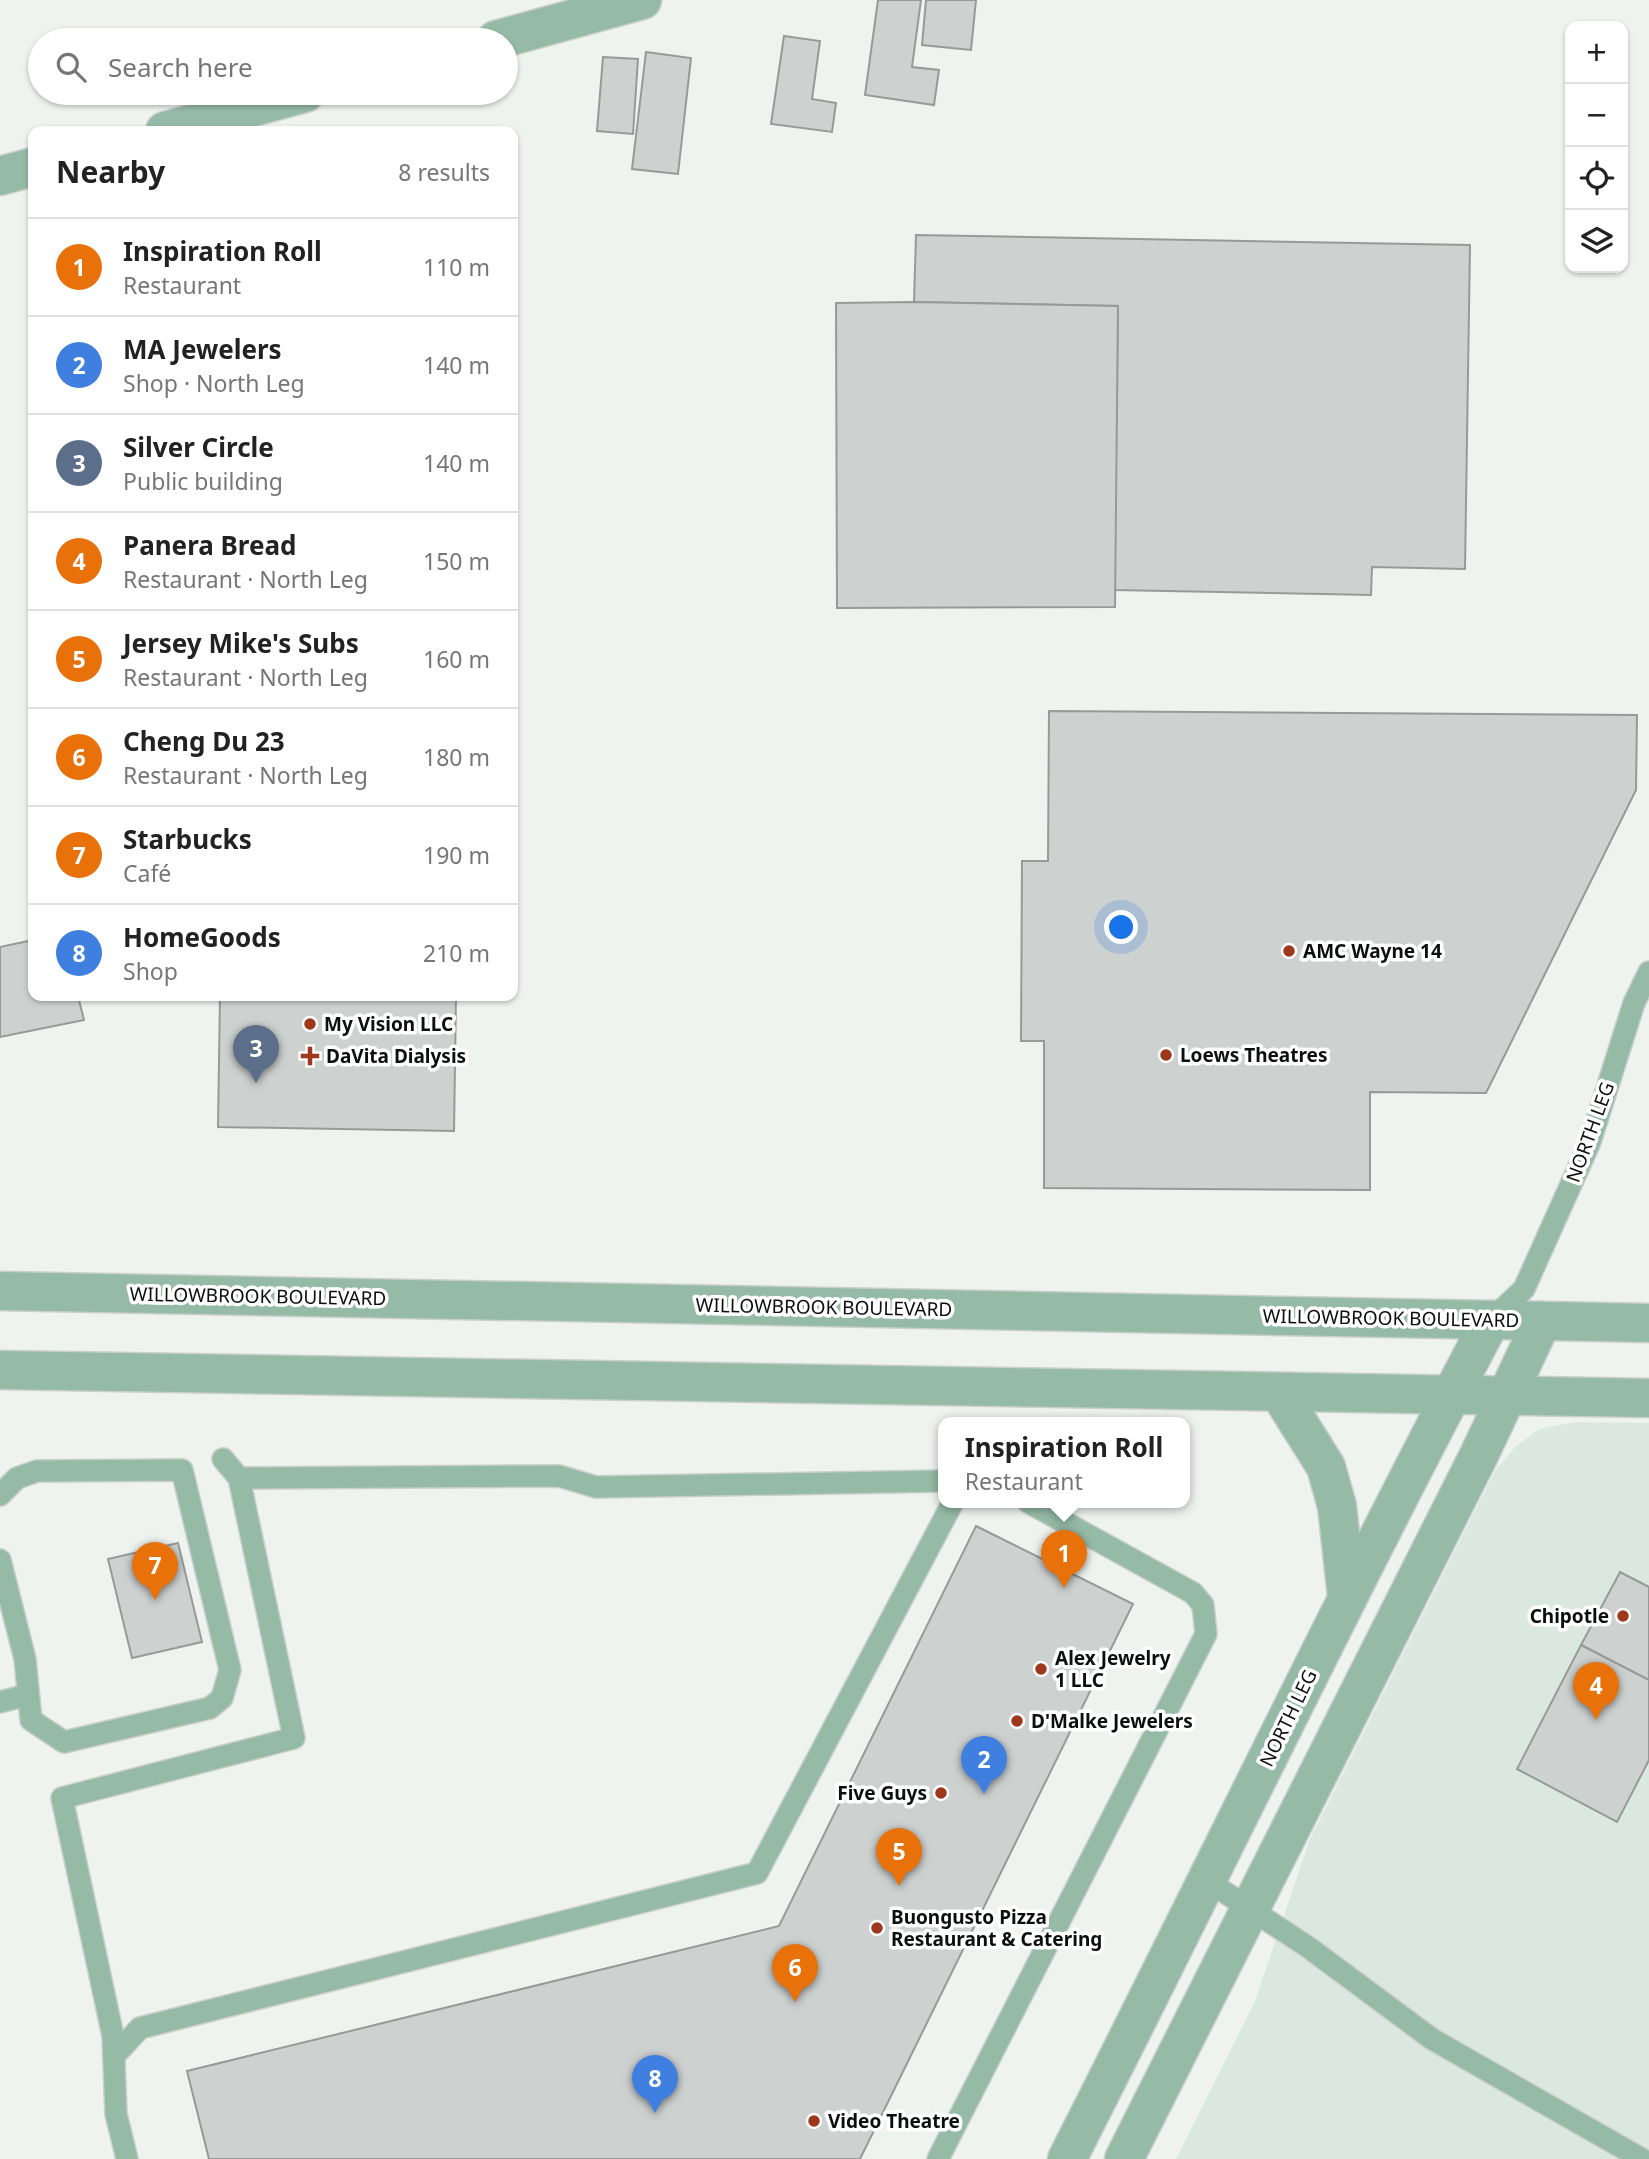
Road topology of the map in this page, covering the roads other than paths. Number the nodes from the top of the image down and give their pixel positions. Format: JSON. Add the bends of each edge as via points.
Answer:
{"nodes":[{"id":1,"x":642,"y":0,"type":"edge"},
{"id":2,"x":518,"y":34,"type":"edge"},
{"id":3,"x":261,"y":105,"type":"edge"},
{"id":4,"x":183,"y":126,"type":"edge"},
{"id":5,"x":28,"y":168,"type":"edge"},
{"id":6,"x":0,"y":176,"type":"edge"},
{"id":7,"x":1649,"y":972,"type":"edge"},
{"id":8,"x":1524,"y":1289,"type":"junction"},
{"id":9,"x":0,"y":1291,"type":"edge"},
{"id":10,"x":1491,"y":1320,"type":"junction"},
{"id":11,"x":1542,"y":1321,"type":"junction"},
{"id":12,"x":1649,"y":1323,"type":"edge"},
{"id":13,"x":0,"y":1370,"type":"edge"},
{"id":14,"x":1279,"y":1392,"type":"junction"},
{"id":15,"x":1451,"y":1394,"type":"junction"},
{"id":16,"x":1507,"y":1395,"type":"junction"},
{"id":17,"x":1649,"y":1398,"type":"edge"},
{"id":18,"x":223,"y":1459,"type":"dead end"},
{"id":19,"x":239,"y":1478,"type":"junction"},
{"id":20,"x":938,"y":1481,"type":"edge"},
{"id":21,"x":0,"y":1495,"type":"edge"},
{"id":22,"x":950,"y":1508,"type":"edge"},
{"id":23,"x":1039,"y":1508,"type":"edge"},
{"id":24,"x":0,"y":1560,"type":"edge"},
{"id":25,"x":1347,"y":1597,"type":"junction"},
{"id":26,"x":27,"y":1695,"type":"junction"},
{"id":27,"x":0,"y":1702,"type":"edge"},
{"id":28,"x":1209,"y":1882,"type":"junction"},
{"id":29,"x":1250,"y":1906,"type":"junction"},
{"id":30,"x":114,"y":2056,"type":"junction"},
{"id":31,"x":127,"y":2159,"type":"edge"},
{"id":32,"x":938,"y":2159,"type":"edge"},
{"id":33,"x":1067,"y":2159,"type":"edge"},
{"id":34,"x":1124,"y":2159,"type":"edge"},
{"id":35,"x":1642,"y":2159,"type":"edge"}],
"edges":[{"from":1,"to":2,"type":"street"},
{"from":3,"to":4,"type":"street"},
{"from":5,"to":6,"type":"street"},
{"from":7,"to":8,"type":"lane","name":"NORTH LEG","via":[[1634,1003],[1590,1142]]},
{"from":8,"to":10,"type":"lane","name":"NORTH LEG"},
{"from":8,"to":11,"type":"lane"},
{"from":9,"to":10,"type":"street","name":"WILLOWBROOK BOULEVARD"},
{"from":10,"to":11,"type":"street","name":"WILLOWBROOK BOULEVARD"},
{"from":10,"to":15,"type":"street","name":"NORTH LEG"},
{"from":11,"to":12,"type":"street","name":"WILLOWBROOK BOULEVARD"},
{"from":11,"to":16,"type":"street"},
{"from":13,"to":14,"type":"street"},
{"from":14,"to":15,"type":"street"},
{"from":14,"to":25,"type":"street","via":[[1326,1467],[1337,1506]]},
{"from":15,"to":16,"type":"street"},
{"from":15,"to":25,"type":"street","name":"NORTH LEG"},
{"from":16,"to":17,"type":"street"},
{"from":16,"to":29,"type":"street"},
{"from":18,"to":19,"type":"lane"},
{"from":19,"to":20,"type":"lane","via":[[559,1476],[596,1487]]},
{"from":19,"to":30,"type":"lane","via":[[294,1738],[62,1798]]},
{"from":21,"to":26,"type":"lane","via":[[17,1478],[37,1471],[182,1470],[230,1670],[222,1698],[210,1707],[64,1742],[31,1720]]},
{"from":22,"to":30,"type":"lane","via":[[757,1873],[140,2028]]},
{"from":23,"to":32,"type":"lane","via":[[1193,1593],[1203,1605],[1206,1634]]},
{"from":24,"to":26,"type":"lane","via":[[25,1659]]},
{"from":25,"to":28,"type":"street","name":"NORTH LEG"},
{"from":26,"to":27,"type":"lane"},
{"from":28,"to":29,"type":"lane"},
{"from":28,"to":33,"type":"street","name":"NORTH LEG"},
{"from":29,"to":34,"type":"street"},
{"from":29,"to":35,"type":"lane","via":[[1432,2039]]},
{"from":30,"to":31,"type":"lane","via":[[116,2113]]}]}
